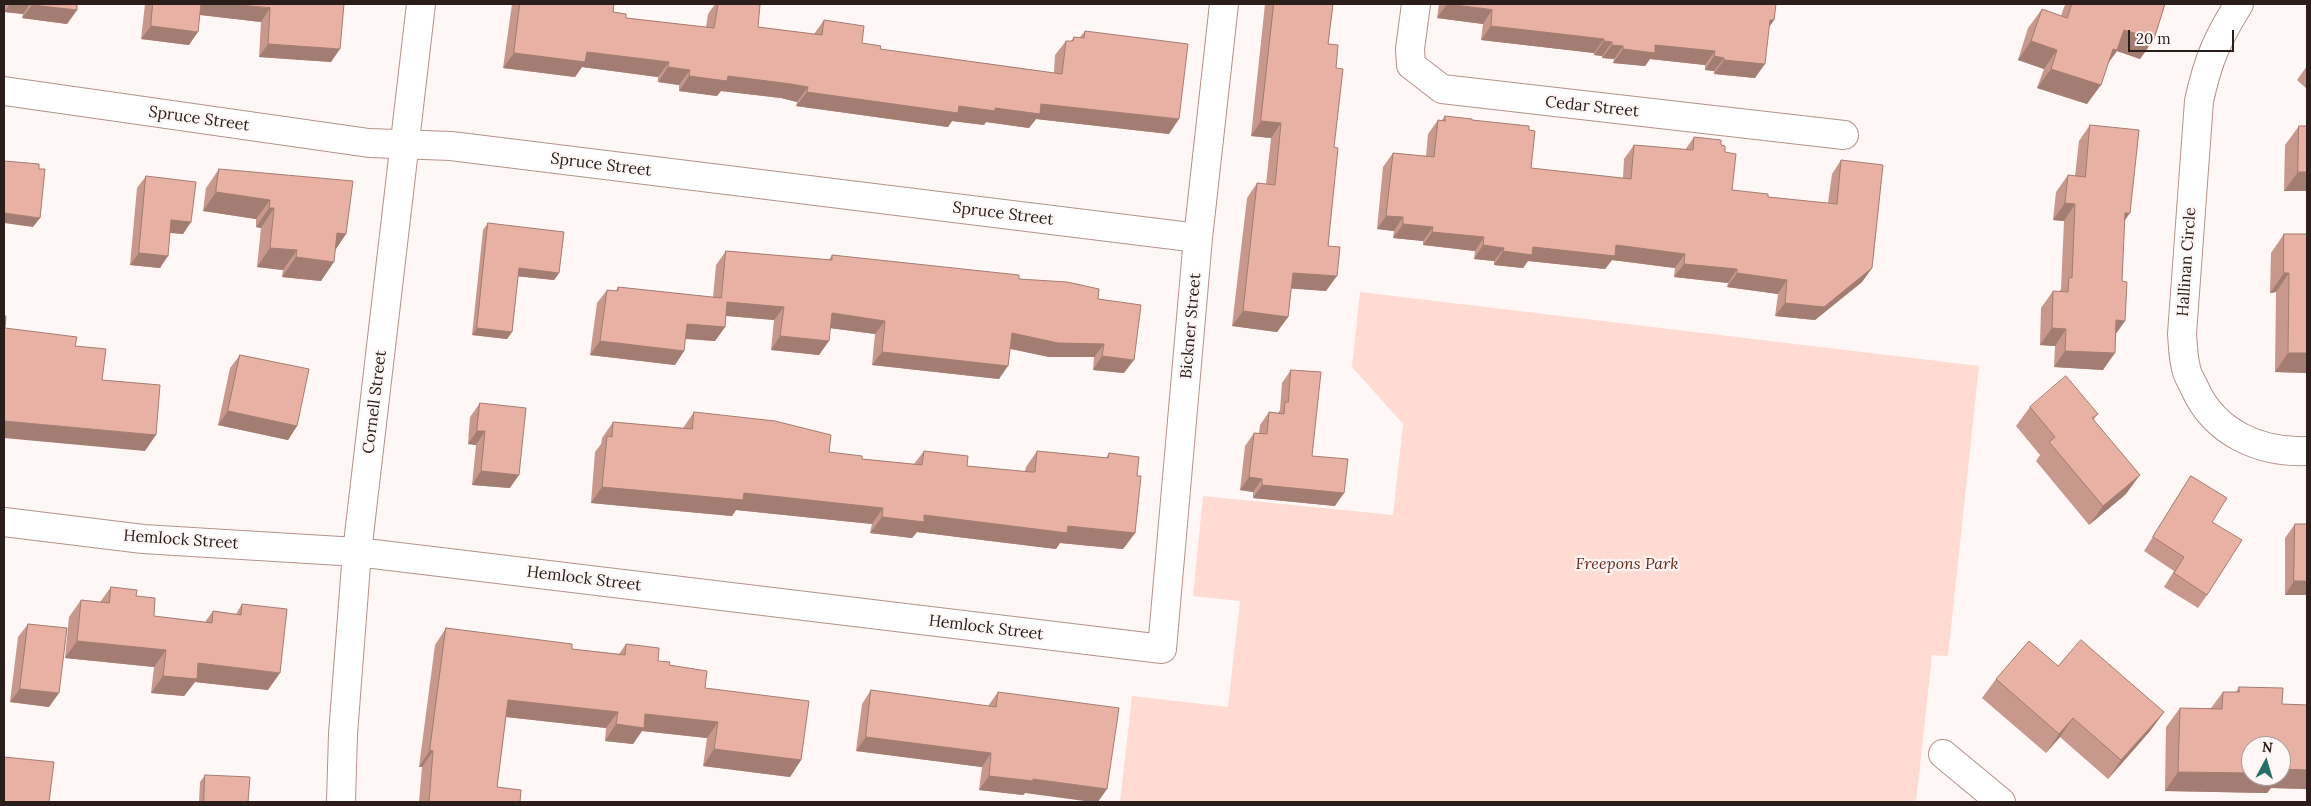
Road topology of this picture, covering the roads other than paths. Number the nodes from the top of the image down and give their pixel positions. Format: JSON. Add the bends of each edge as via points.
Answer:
{"nodes":[{"id":1,"x":420,"y":4,"type":"edge"},
{"id":2,"x":1224,"y":4,"type":"edge"},
{"id":3,"x":1416,"y":4,"type":"edge"},
{"id":4,"x":2239,"y":4,"type":"edge"},
{"id":5,"x":4,"y":91,"type":"edge"},
{"id":6,"x":1844,"y":135,"type":"dead end"},
{"id":7,"x":404,"y":145,"type":"junction"},
{"id":8,"x":1198,"y":238,"type":"junction"},
{"id":9,"x":2307,"y":451,"type":"edge"},
{"id":10,"x":4,"y":522,"type":"edge"},
{"id":11,"x":357,"y":552,"type":"junction"},
{"id":12,"x":1162,"y":649,"type":"joint"},
{"id":13,"x":1943,"y":754,"type":"dead end"},
{"id":14,"x":341,"y":802,"type":"edge"},
{"id":15,"x":2001,"y":802,"type":"edge"}],
"edges":[{"from":1,"to":7,"type":"street","name":"Cornell Street"},
{"from":2,"to":8,"type":"street","name":"Bickner Street"},
{"from":3,"to":6,"type":"street","name":"Cedar Street","via":[[1411,65],[1442,89]]},
{"from":4,"to":9,"type":"street","name":"Hallinan Circle","via":[[2219,36],[2207,66],[2199,101],[2182,334],[2186,369],[2201,401],[2217,421],[2238,437],[2261,447],[2285,452]]},
{"from":5,"to":7,"type":"street","name":"Spruce Street","via":[[369,143]]},
{"from":7,"to":8,"type":"street","name":"Spruce Street","via":[[450,146]]},
{"from":7,"to":11,"type":"street","name":"Cornell Street"},
{"from":8,"to":12,"type":"street","name":"Bickner Street"},
{"from":10,"to":11,"type":"street","name":"Hemlock Street","via":[[143,539]]},
{"from":11,"to":12,"type":"street","name":"Hemlock Street"},
{"from":11,"to":14,"type":"street","name":"Cornell Street"},
{"from":13,"to":15,"type":"street"}]}
